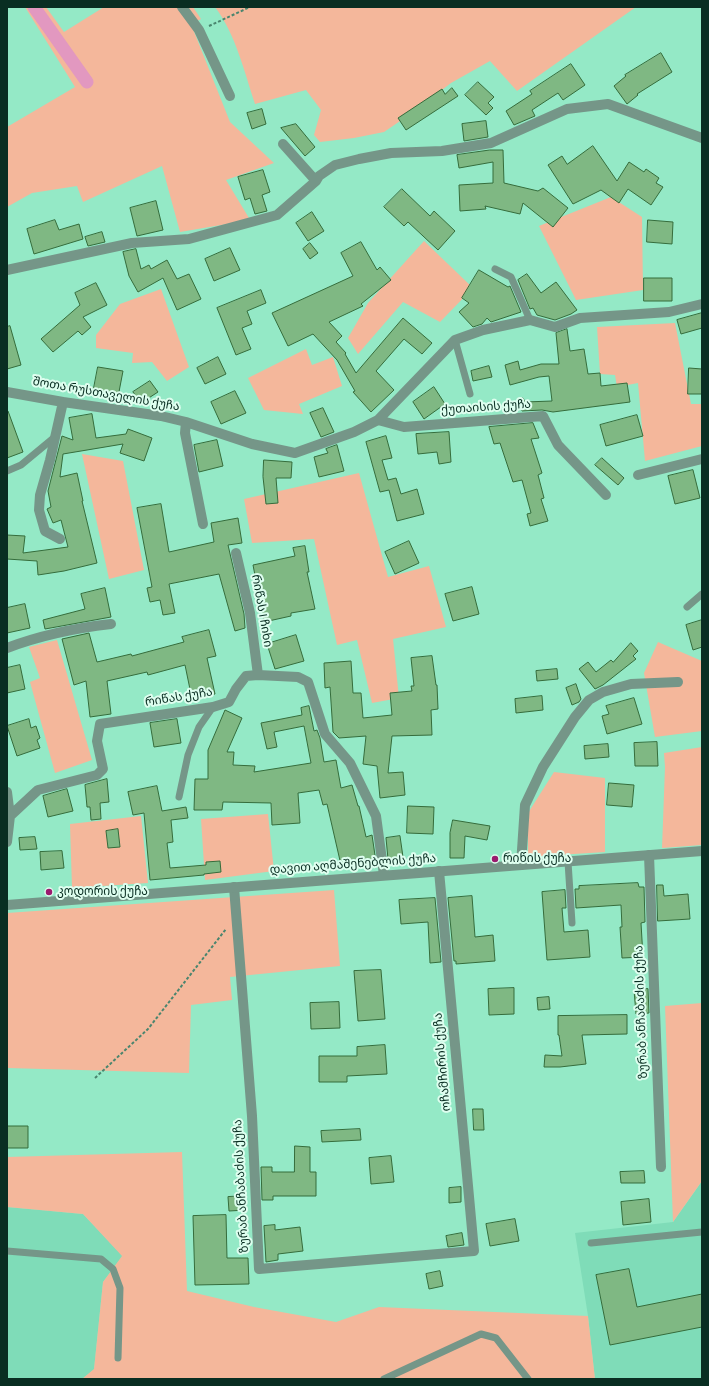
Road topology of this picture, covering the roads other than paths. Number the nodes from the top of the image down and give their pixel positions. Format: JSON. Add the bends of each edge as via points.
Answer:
{"nodes":[{"id":1,"x":182,"y":7,"type":"edge"},
{"id":2,"x":230,"y":96,"type":"dead end"},
{"id":3,"x":702,"y":138,"type":"edge"},
{"id":4,"x":283,"y":144,"type":"dead end"},
{"id":5,"x":316,"y":181,"type":"junction"},
{"id":6,"x":495,"y":269,"type":"dead end"},
{"id":7,"x":7,"y":270,"type":"edge"},
{"id":8,"x":702,"y":304,"type":"edge"},
{"id":9,"x":530,"y":320,"type":"junction"},
{"id":10,"x":455,"y":340,"type":"junction"},
{"id":11,"x":7,"y":392,"type":"edge"},
{"id":12,"x":470,"y":394,"type":"dead end"},
{"id":13,"x":63,"y":402,"type":"junction"},
{"id":14,"x":378,"y":420,"type":"junction"},
{"id":15,"x":186,"y":422,"type":"junction"},
{"id":16,"x":56,"y":436,"type":"junction"},
{"id":17,"x":702,"y":459,"type":"edge"},
{"id":18,"x":7,"y":470,"type":"edge"},
{"id":19,"x":638,"y":475,"type":"dead end"},
{"id":20,"x":606,"y":495,"type":"dead end"},
{"id":21,"x":203,"y":524,"type":"dead end"},
{"id":22,"x":60,"y":539,"type":"dead end"},
{"id":23,"x":236,"y":553,"type":"dead end"},
{"id":24,"x":702,"y":594,"type":"edge"},
{"id":25,"x":687,"y":606,"type":"dead end"},
{"id":26,"x":111,"y":624,"type":"dead end"},
{"id":27,"x":7,"y":648,"type":"edge"},
{"id":28,"x":258,"y":675,"type":"junction"},
{"id":29,"x":678,"y":682,"type":"dead end"},
{"id":30,"x":213,"y":707,"type":"junction"},
{"id":31,"x":7,"y":792,"type":"edge"},
{"id":32,"x":179,"y":797,"type":"dead end"},
{"id":33,"x":10,"y":816,"type":"junction"},
{"id":34,"x":7,"y":842,"type":"edge"},
{"id":35,"x":702,"y":851,"type":"edge"},
{"id":36,"x":649,"y":855,"type":"junction"},
{"id":37,"x":568,"y":862,"type":"junction"},
{"id":38,"x":522,"y":865,"type":"junction"},
{"id":39,"x":438,"y":871,"type":"junction"},
{"id":40,"x":384,"y":875,"type":"junction"},
{"id":41,"x":234,"y":887,"type":"junction"},
{"id":42,"x":7,"y":905,"type":"edge"},
{"id":43,"x":572,"y":923,"type":"dead end"},
{"id":44,"x":661,"y":1167,"type":"dead end"},
{"id":45,"x":702,"y":1232,"type":"edge"},
{"id":46,"x":591,"y":1243,"type":"dead end"},
{"id":47,"x":7,"y":1251,"type":"edge"},
{"id":48,"x":474,"y":1251,"type":"joint"},
{"id":49,"x":118,"y":1358,"type":"dead end"},
{"id":50,"x":384,"y":1379,"type":"edge"},
{"id":51,"x":528,"y":1379,"type":"edge"}],
"edges":[{"from":1,"to":2,"type":"street","via":[[199,30]]},
{"from":3,"to":5,"type":"street","via":[[608,104],[567,109],[491,143],[442,151],[391,153],[335,165]]},
{"from":4,"to":5,"type":"street"},
{"from":5,"to":7,"type":"street","via":[[277,215],[189,239],[132,243]]},
{"from":6,"to":9,"type":"lane","via":[[511,277]]},
{"from":8,"to":9,"type":"street","name":"შოთა რუსთაველის ქუჩა","via":[[668,312],[580,318],[555,327]]},
{"from":9,"to":10,"type":"street","name":"შოთა რუსთაველის ქუჩა","via":[[483,330]]},
{"from":10,"to":12,"type":"lane"},
{"from":10,"to":14,"type":"street","name":"შოთა რუსთაველის ქუჩა"},
{"from":11,"to":13,"type":"street","name":"შოთა რუსთაველის ქუჩა"},
{"from":13,"to":15,"type":"street","name":"შოთა რუსთაველის ქუჩა"},
{"from":13,"to":16,"type":"street"},
{"from":14,"to":15,"type":"street","name":"შოთა რუსთაველის ქუჩა","via":[[354,432],[295,453],[252,444]]},
{"from":14,"to":20,"type":"street","name":"ქუთაისის ქუჩა","via":[[404,427],[543,416],[558,445]]},
{"from":15,"to":21,"type":"street","via":[[185,433]]},
{"from":16,"to":18,"type":"lane","via":[[21,465]]},
{"from":16,"to":22,"type":"street","via":[[40,495],[39,510],[46,531]]},
{"from":17,"to":19,"type":"street"},
{"from":23,"to":28,"type":"street","name":"რიწას I ჩიხი","via":[[250,613]]},
{"from":24,"to":25,"type":"lane"},
{"from":26,"to":27,"type":"street","via":[[76,628]]},
{"from":28,"to":30,"type":"street","name":"რიწას ქუჩა","via":[[246,676],[229,702]]},
{"from":28,"to":40,"type":"street","name":"რიწას ქუჩა","via":[[298,677],[308,682],[325,734],[350,763],[376,816]]},
{"from":29,"to":38,"type":"street","via":[[631,684],[602,692],[590,700],[575,717],[543,767],[526,805]]},
{"from":30,"to":32,"type":"lane","via":[[199,727],[188,755]]},
{"from":30,"to":33,"type":"street","name":"რიწას ქუჩა","via":[[100,724],[97,741],[103,769],[97,775],[38,790]]},
{"from":31,"to":33,"type":"street"},
{"from":33,"to":34,"type":"street"},
{"from":35,"to":36,"type":"street","name":"დავით აღმაშენებლის ქუჩა"},
{"from":36,"to":37,"type":"street","name":"დავით აღმაშენებლის ქუჩა"},
{"from":36,"to":44,"type":"street","name":"ზურაბ ანჩაბაძის ქუჩა"},
{"from":37,"to":38,"type":"street","name":"დავით აღმაშენებლის ქუჩა"},
{"from":37,"to":43,"type":"lane"},
{"from":38,"to":39,"type":"street","name":"დავით აღმაშენებლის ქუჩა"},
{"from":39,"to":40,"type":"street","name":"დავით აღმაშენებლის ქუჩა"},
{"from":39,"to":48,"type":"street","name":"ოჩამჩირის ქუჩა"},
{"from":40,"to":41,"type":"street","name":"დავით აღმაშენებლის ქუჩა"},
{"from":41,"to":42,"type":"street","name":"დავით აღმაშენებლის ქუჩა"},
{"from":41,"to":48,"type":"street","name":"ზურაბ ანჩაბაძის ქუჩა","via":[[251,1108],[259,1270]]},
{"from":45,"to":46,"type":"lane"},
{"from":47,"to":49,"type":"lane","via":[[101,1259],[113,1269],[120,1288]]},
{"from":50,"to":51,"type":"lane","via":[[481,1334],[496,1338]]}]}
